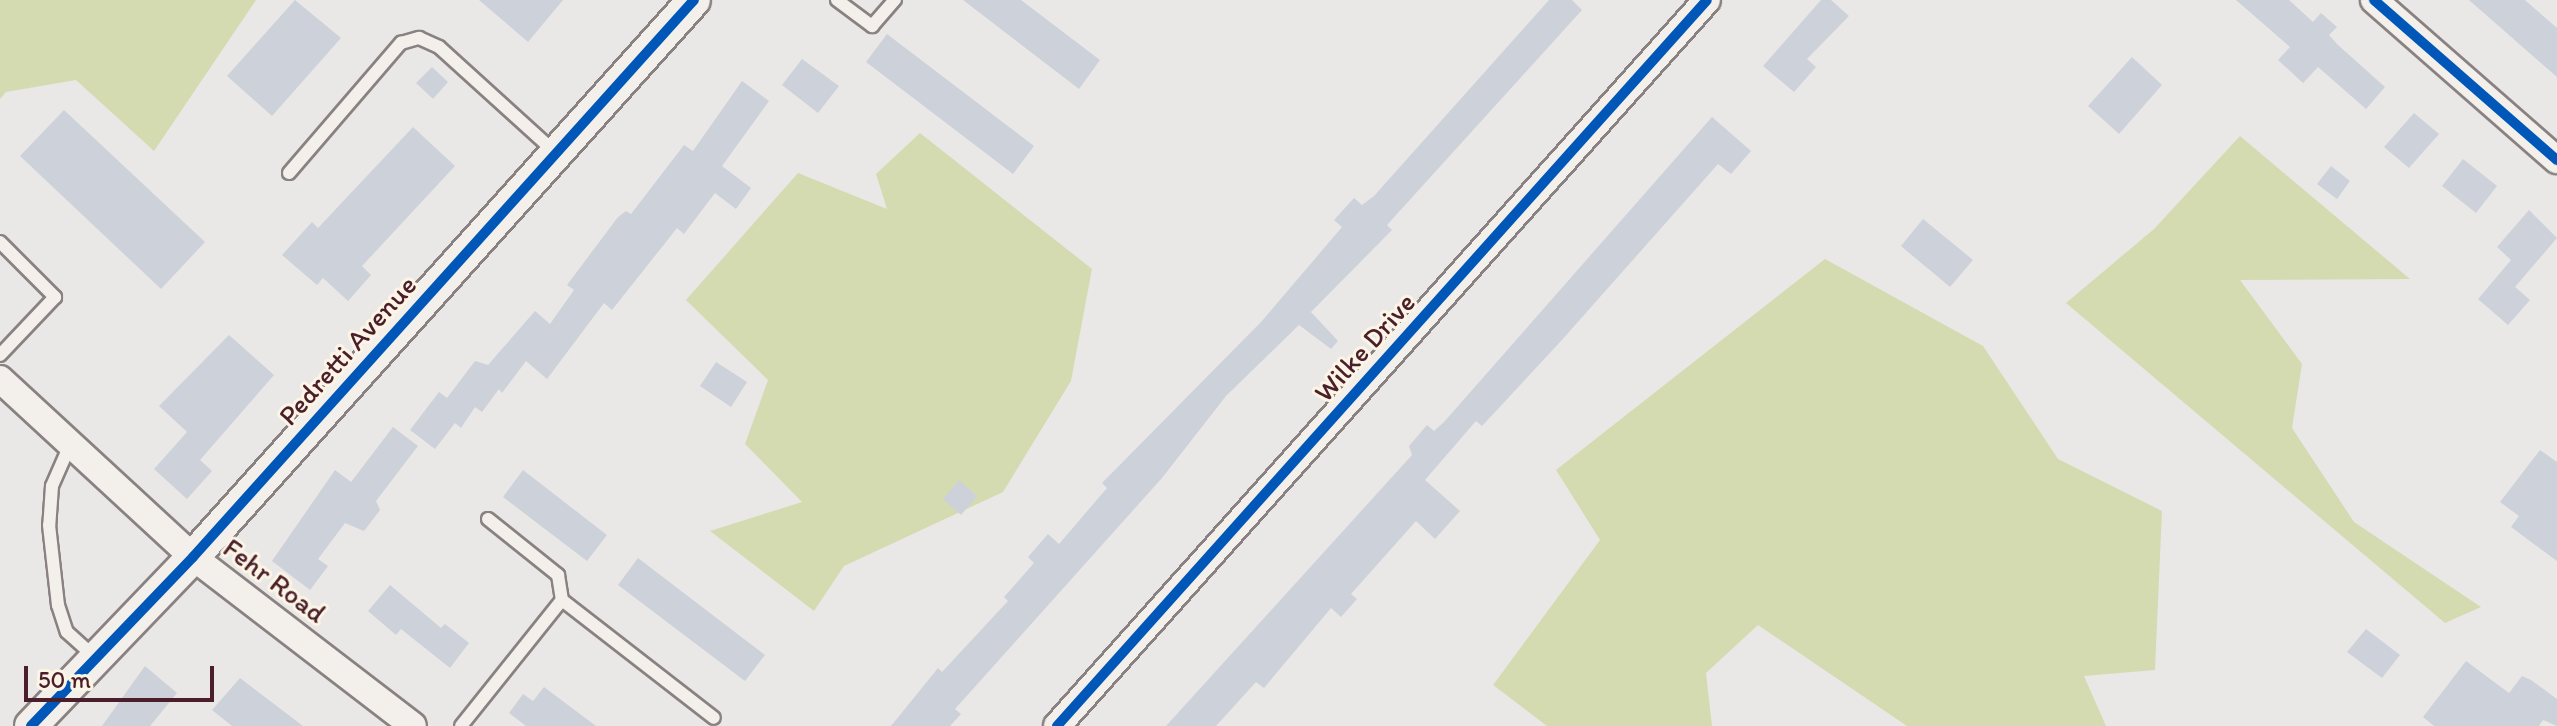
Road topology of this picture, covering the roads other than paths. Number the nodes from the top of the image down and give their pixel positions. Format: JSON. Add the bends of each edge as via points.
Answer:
{"nodes":[{"id":1,"x":837,"y":0,"type":"edge"},
{"id":2,"x":895,"y":0,"type":"edge"},
{"id":3,"x":1707,"y":0,"type":"edge"},
{"id":4,"x":2376,"y":1,"type":"edge"},
{"id":5,"x":689,"y":2,"type":"edge"},
{"id":6,"x":556,"y":153,"type":"junction"},
{"id":7,"x":2557,"y":160,"type":"edge"},
{"id":8,"x":289,"y":173,"type":"dead end"},
{"id":9,"x":0,"y":242,"type":"edge"},
{"id":10,"x":0,"y":355,"type":"edge"},
{"id":11,"x":0,"y":379,"type":"edge"},
{"id":12,"x":71,"y":444,"type":"junction"},
{"id":13,"x":488,"y":519,"type":"dead end"},
{"id":14,"x":193,"y":557,"type":"junction"},
{"id":15,"x":562,"y":600,"type":"junction"},
{"id":16,"x":96,"y":658,"type":"junction"},
{"id":17,"x":714,"y":718,"type":"dead end"},
{"id":18,"x":31,"y":726,"type":"edge"},
{"id":19,"x":413,"y":726,"type":"edge"},
{"id":20,"x":461,"y":726,"type":"edge"},
{"id":21,"x":1057,"y":726,"type":"edge"}],
"edges":[{"from":1,"to":2,"type":"lane","via":[[872,26]]},
{"from":3,"to":21,"type":"street","name":"Wilke Drive"},
{"from":4,"to":7,"type":"street"},
{"from":5,"to":6,"type":"street","name":"Pedretti Avenue"},
{"from":6,"to":8,"type":"lane","via":[[439,47],[419,38],[401,43]]},
{"from":6,"to":14,"type":"street","name":"Pedretti Avenue"},
{"from":9,"to":10,"type":"lane","via":[[55,297]]},
{"from":11,"to":12,"type":"street","name":"Fehr Road"},
{"from":12,"to":14,"type":"street","name":"Fehr Road"},
{"from":12,"to":16,"type":"lane","via":[[52,486],[49,525],[58,605],[67,632]]},
{"from":13,"to":15,"type":"lane","via":[[558,575]]},
{"from":14,"to":16,"type":"street","name":"Pedretti Avenue"},
{"from":14,"to":19,"type":"street","name":"Fehr Road"},
{"from":15,"to":17,"type":"lane"},
{"from":15,"to":20,"type":"lane"},
{"from":16,"to":18,"type":"street","name":"Pedretti Avenue"}]}
